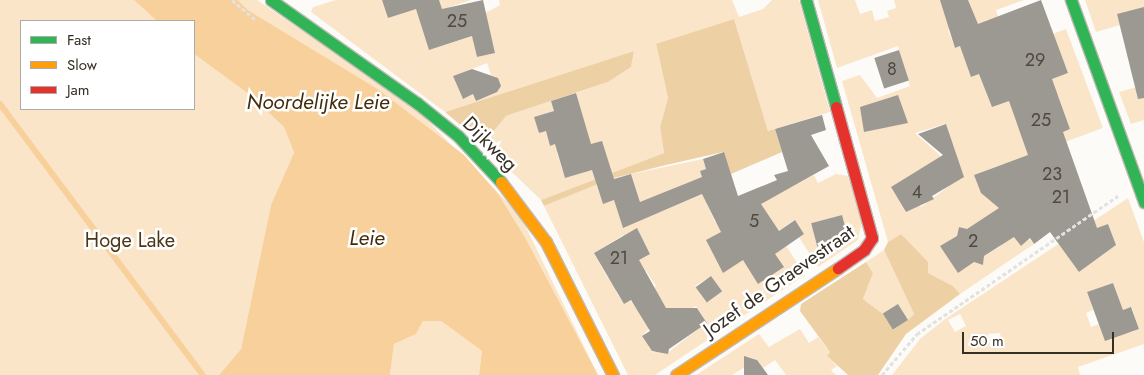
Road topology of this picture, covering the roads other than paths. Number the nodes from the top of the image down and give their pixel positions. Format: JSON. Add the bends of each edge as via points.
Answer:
{"nodes":[{"id":1,"x":270,"y":0,"type":"edge"},
{"id":2,"x":806,"y":0,"type":"edge"},
{"id":3,"x":1071,"y":0,"type":"edge"},
{"id":4,"x":1144,"y":202,"type":"edge"},
{"id":5,"x":613,"y":375,"type":"edge"},
{"id":6,"x":676,"y":375,"type":"edge"}],
"edges":[{"from":1,"to":5,"type":"street","name":"Dijkweg","via":[[417,103],[491,168],[546,242]]},
{"from":2,"to":6,"type":"street","name":"Jozef de Graevestraat","via":[[872,238],[864,250]]},
{"from":3,"to":4,"type":"street"}]}
